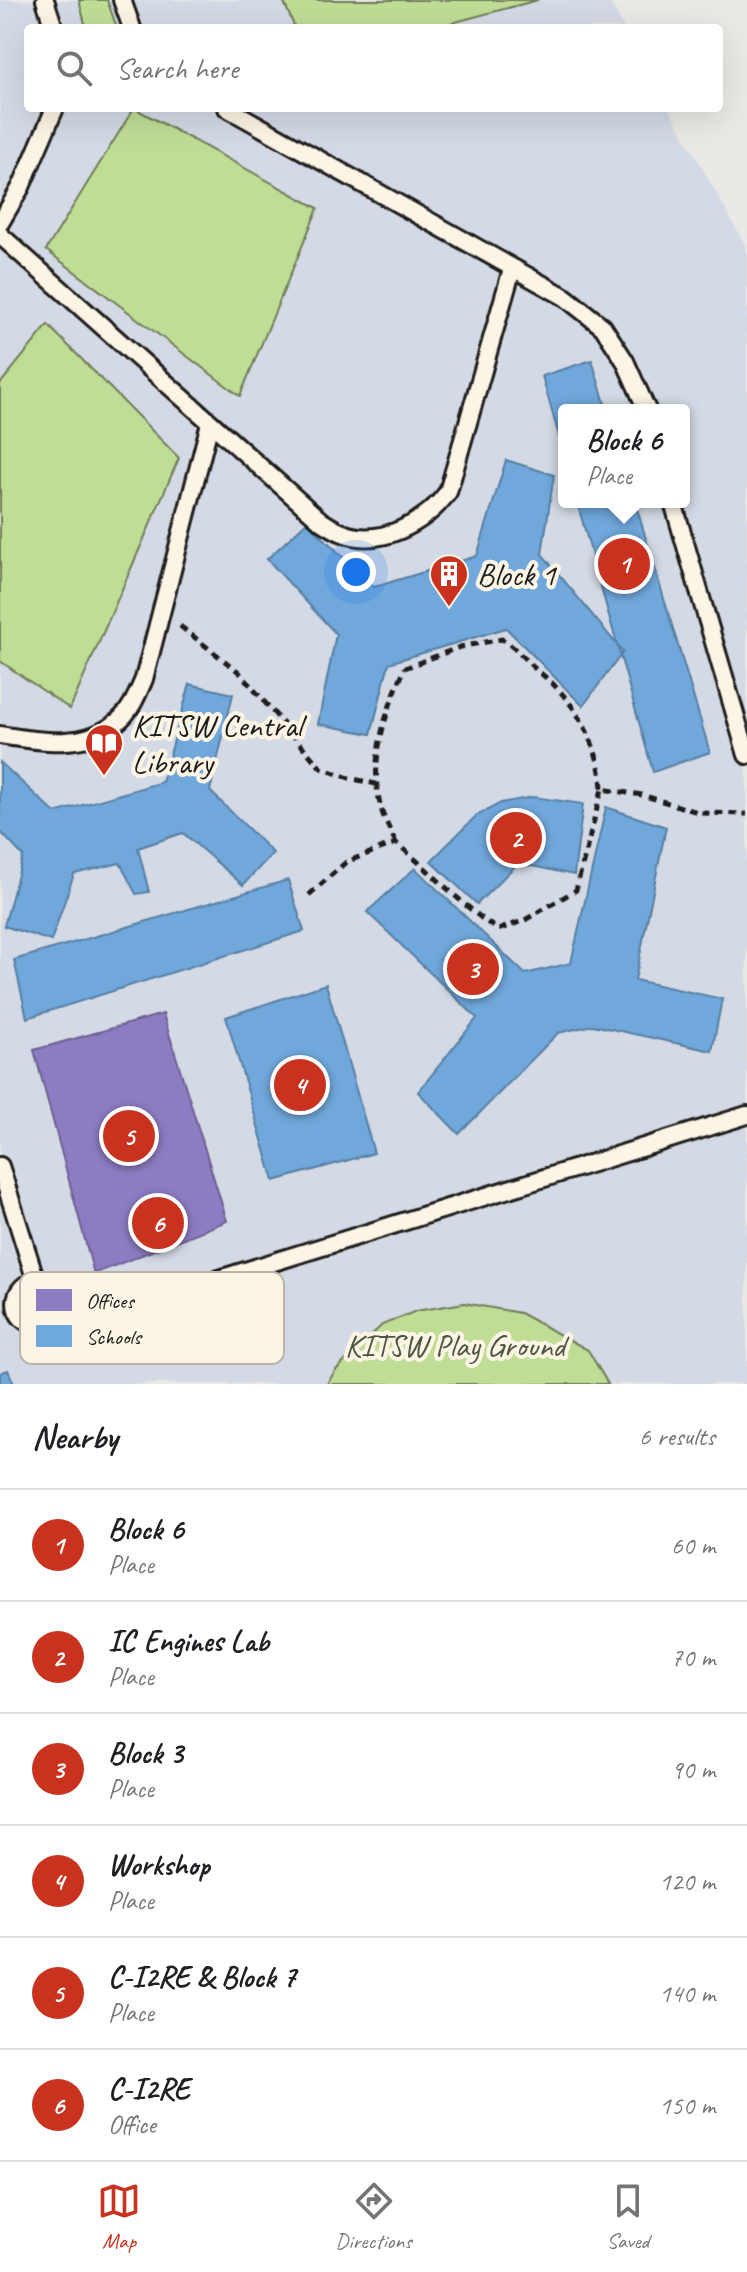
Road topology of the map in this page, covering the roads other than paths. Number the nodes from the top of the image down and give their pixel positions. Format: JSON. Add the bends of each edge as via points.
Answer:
{"nodes":[{"id":1,"x":45,"y":0,"type":"edge"},
{"id":2,"x":122,"y":0,"type":"edge"},
{"id":3,"x":53,"y":24,"type":"edge"},
{"id":4,"x":131,"y":24,"type":"edge"},
{"id":5,"x":53,"y":112,"type":"edge"},
{"id":6,"x":234,"y":112,"type":"edge"},
{"id":7,"x":0,"y":223,"type":"edge"},
{"id":8,"x":0,"y":235,"type":"edge"},
{"id":9,"x":512,"y":269,"type":"junction"},
{"id":10,"x":644,"y":404,"type":"edge"},
{"id":11,"x":210,"y":423,"type":"junction"},
{"id":12,"x":675,"y":508,"type":"edge"},
{"id":13,"x":0,"y":735,"type":"edge"},
{"id":14,"x":747,"y":755,"type":"edge"},
{"id":15,"x":747,"y":1115,"type":"edge"},
{"id":16,"x":0,"y":1166,"type":"edge"},
{"id":17,"x":33,"y":1272,"type":"edge"},
{"id":18,"x":242,"y":1272,"type":"edge"},
{"id":19,"x":20,"y":1290,"type":"edge"},
{"id":20,"x":17,"y":1310,"type":"junction"},
{"id":21,"x":20,"y":1314,"type":"edge"},
{"id":22,"x":0,"y":1316,"type":"edge"}],
"edges":[{"from":1,"to":3,"type":"lane"},
{"from":2,"to":4,"type":"lane"},
{"from":5,"to":7,"type":"lane"},
{"from":6,"to":9,"type":"lane"},
{"from":8,"to":11,"type":"lane"},
{"from":9,"to":10,"type":"lane","via":[[565,297],[603,327]]},
{"from":9,"to":11,"type":"lane","via":[[448,492],[436,508],[397,531],[371,538],[344,534],[321,521]]},
{"from":11,"to":13,"type":"lane","via":[[144,679],[132,705],[116,724],[88,737],[67,741]]},
{"from":12,"to":14,"type":"lane"},
{"from":15,"to":18,"type":"lane"},
{"from":16,"to":17,"type":"lane"},
{"from":19,"to":20,"type":"lane"},
{"from":20,"to":21,"type":"lane"},
{"from":20,"to":22,"type":"lane"}]}
